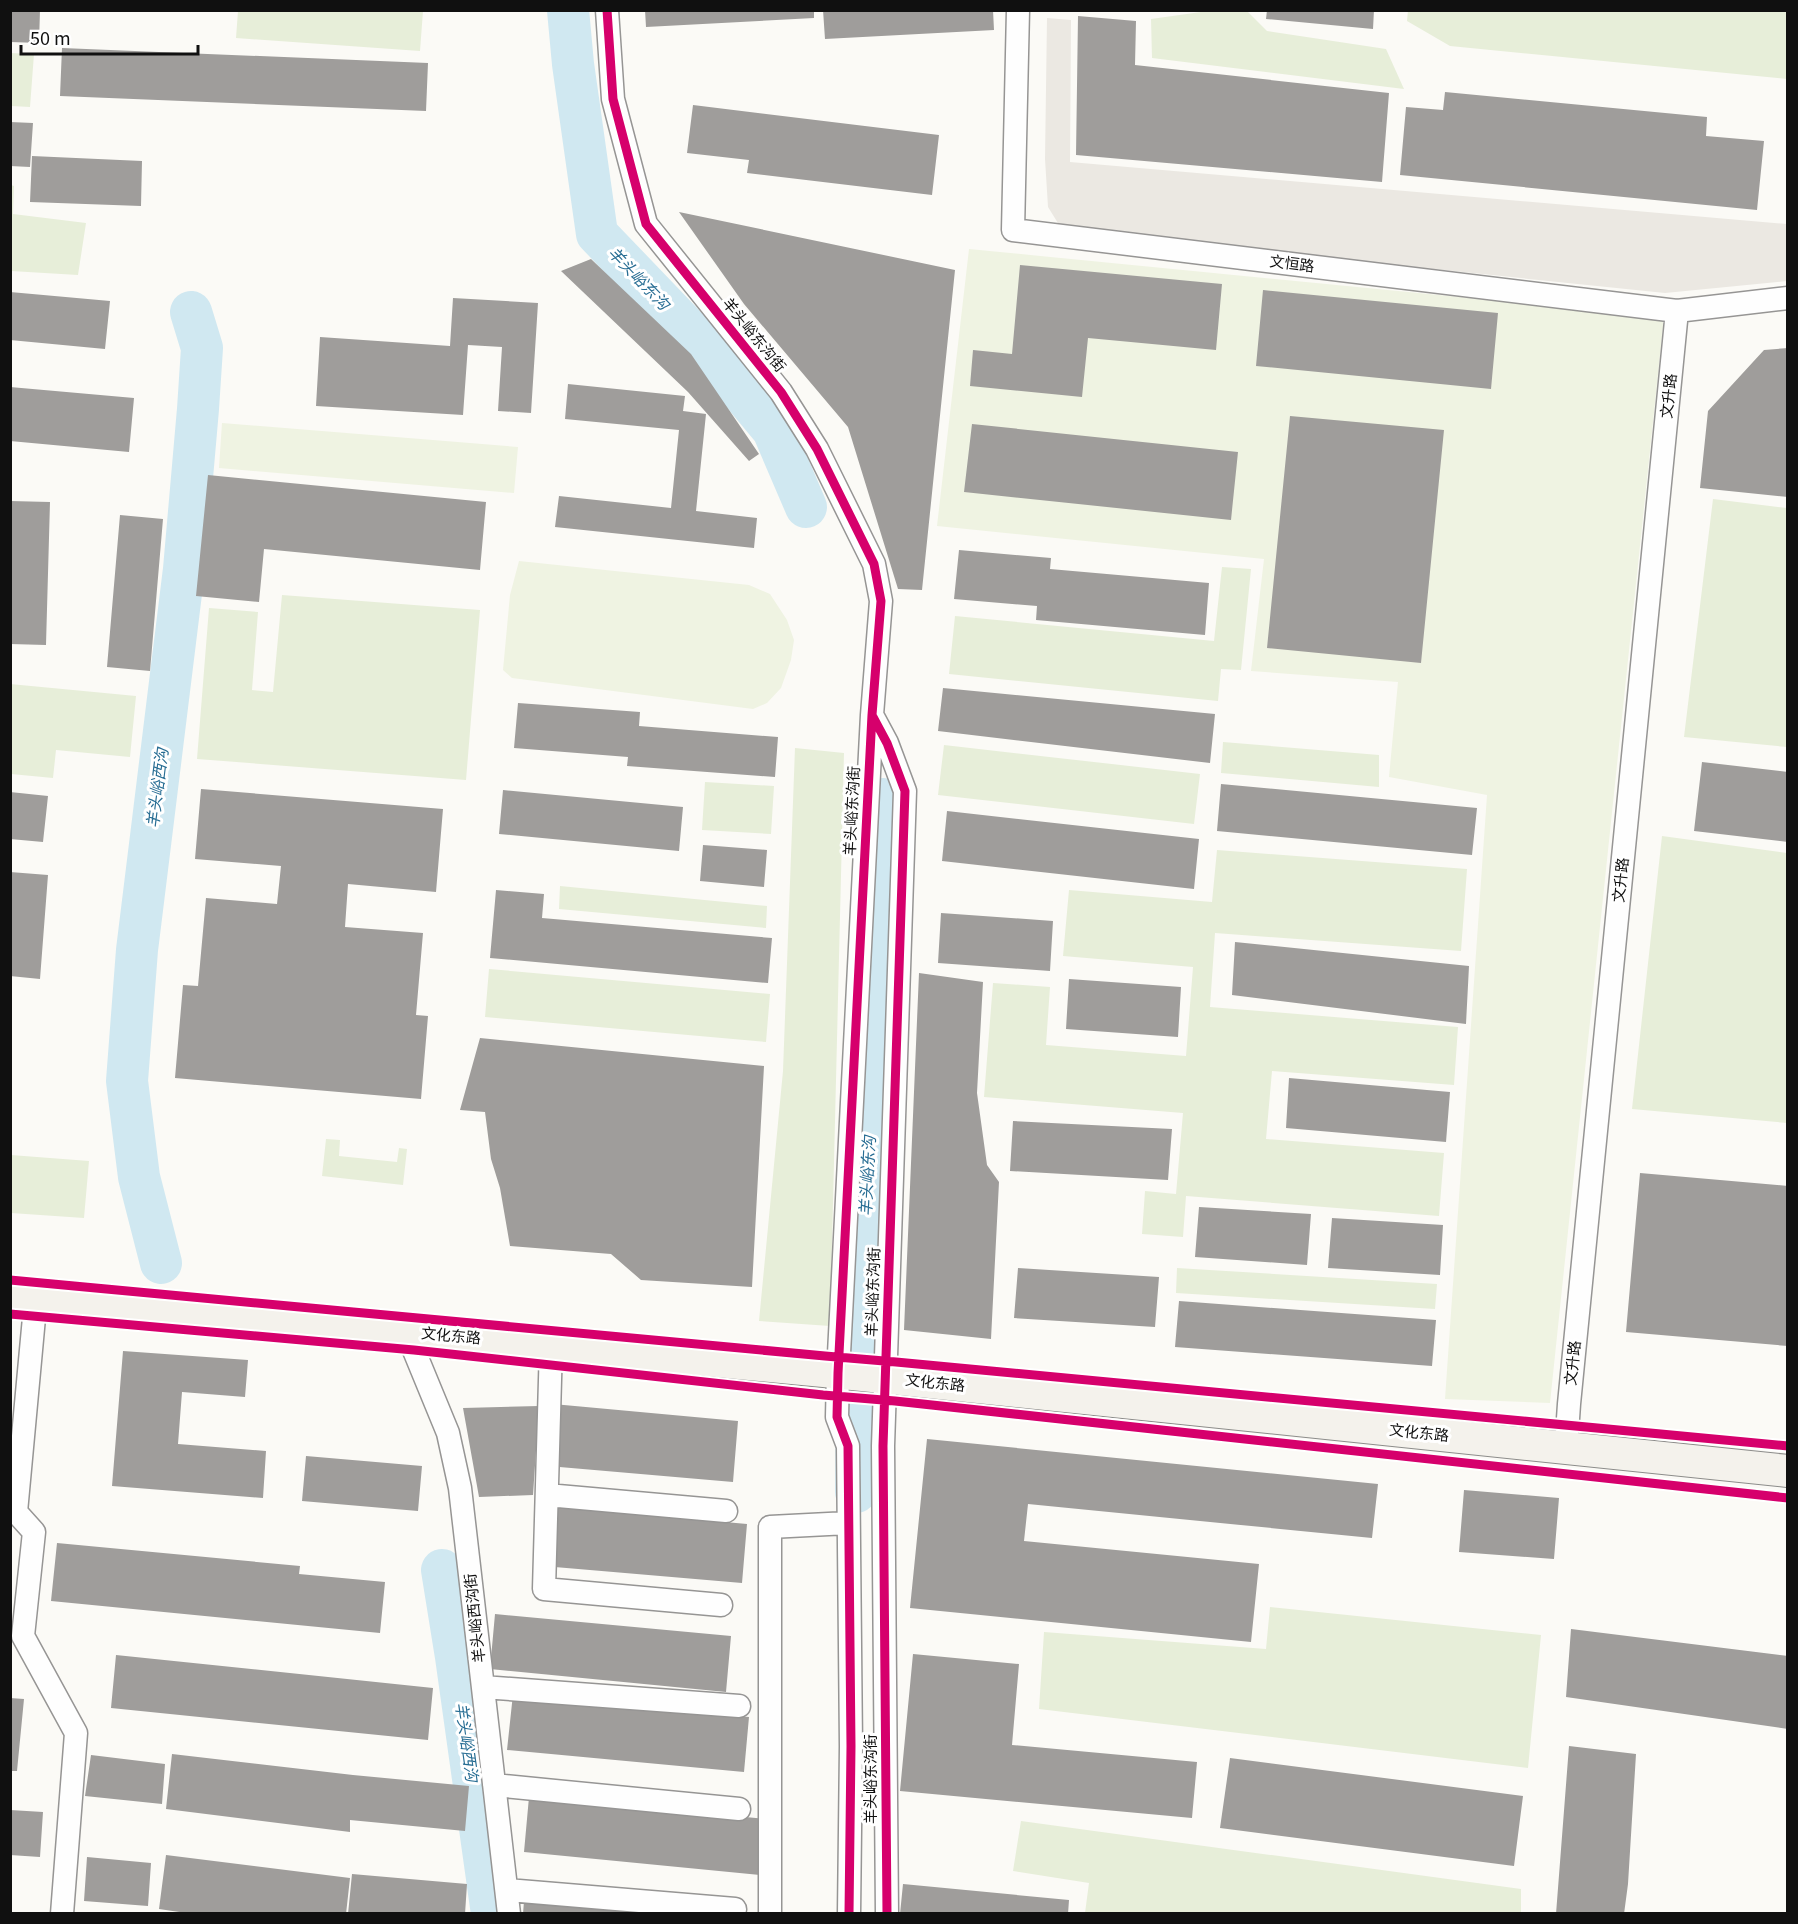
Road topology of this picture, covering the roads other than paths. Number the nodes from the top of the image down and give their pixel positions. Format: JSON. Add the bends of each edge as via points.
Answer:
{"nodes":[{"id":1,"x":607,"y":10,"type":"edge"},
{"id":2,"x":1018,"y":10,"type":"edge"},
{"id":3,"x":1788,"y":298,"type":"edge"},
{"id":4,"x":1677,"y":311,"type":"junction"},
{"id":5,"x":872,"y":715,"type":"junction"},
{"id":6,"x":23,"y":1295,"type":"edge"},
{"id":7,"x":406,"y":1331,"type":"junction"},
{"id":8,"x":551,"y":1345,"type":"junction"},
{"id":9,"x":838,"y":1373,"type":"junction"},
{"id":10,"x":885,"y":1377,"type":"junction"},
{"id":11,"x":1566,"y":1448,"type":"junction"},
{"id":12,"x":1788,"y":1471,"type":"edge"},
{"id":13,"x":547,"y":1495,"type":"junction"},
{"id":14,"x":726,"y":1511,"type":"dead end"},
{"id":15,"x":848,"y":1523,"type":"junction"},
{"id":16,"x":721,"y":1605,"type":"dead end"},
{"id":17,"x":483,"y":1687,"type":"junction"},
{"id":18,"x":739,"y":1706,"type":"dead end"},
{"id":19,"x":494,"y":1785,"type":"junction"},
{"id":20,"x":739,"y":1809,"type":"dead end"},
{"id":21,"x":507,"y":1890,"type":"junction"},
{"id":22,"x":735,"y":1909,"type":"dead end"},
{"id":23,"x":62,"y":1914,"type":"edge"},
{"id":24,"x":509,"y":1914,"type":"edge"},
{"id":25,"x":770,"y":1914,"type":"edge"},
{"id":26,"x":849,"y":1914,"type":"edge"},
{"id":27,"x":886,"y":1914,"type":"edge"}],
"edges":[{"from":1,"to":5,"type":"street","name":"羊头峪东沟街","via":[[613,99],[646,224],[781,392],[817,449],[874,564],[881,601]]},
{"from":2,"to":4,"type":"street","name":"文恒路","via":[[1013,230]]},
{"from":3,"to":4,"type":"street","name":"文恒路"},
{"from":4,"to":11,"type":"street","name":"文升路"},
{"from":5,"to":9,"type":"street","name":"羊头峪东沟街"},
{"from":5,"to":10,"type":"street","name":"羊头峪东沟街","via":[[905,791]]},
{"from":6,"to":7,"type":"main road","name":"文化东路"},
{"from":6,"to":23,"type":"street","via":[[16,1512],[34,1532],[23,1636],[76,1732]]},
{"from":7,"to":8,"type":"main road","name":"文化东路"},
{"from":7,"to":17,"type":"street","name":"羊头峪西沟街","via":[[448,1433],[460,1488]]},
{"from":8,"to":9,"type":"main road","name":"文化东路"},
{"from":8,"to":13,"type":"street"},
{"from":9,"to":10,"type":"main road","name":"文化东路"},
{"from":9,"to":15,"type":"street","name":"羊头峪东沟街","via":[[837,1417],[848,1446]]},
{"from":10,"to":11,"type":"main road","name":"文化东路"},
{"from":10,"to":27,"type":"street","name":"羊头峪东沟街"},
{"from":11,"to":12,"type":"main road","name":"文化东路"},
{"from":13,"to":14,"type":"street"},
{"from":13,"to":16,"type":"street","via":[[544,1589]]},
{"from":15,"to":25,"type":"street","via":[[770,1527]]},
{"from":15,"to":26,"type":"street","name":"羊头峪东沟街"},
{"from":17,"to":18,"type":"street"},
{"from":17,"to":19,"type":"street","name":"羊头峪西沟街"},
{"from":19,"to":20,"type":"street"},
{"from":19,"to":21,"type":"street","name":"羊头峪西沟街"},
{"from":21,"to":22,"type":"street"},
{"from":21,"to":24,"type":"street","name":"羊头峪西沟街"}]}
